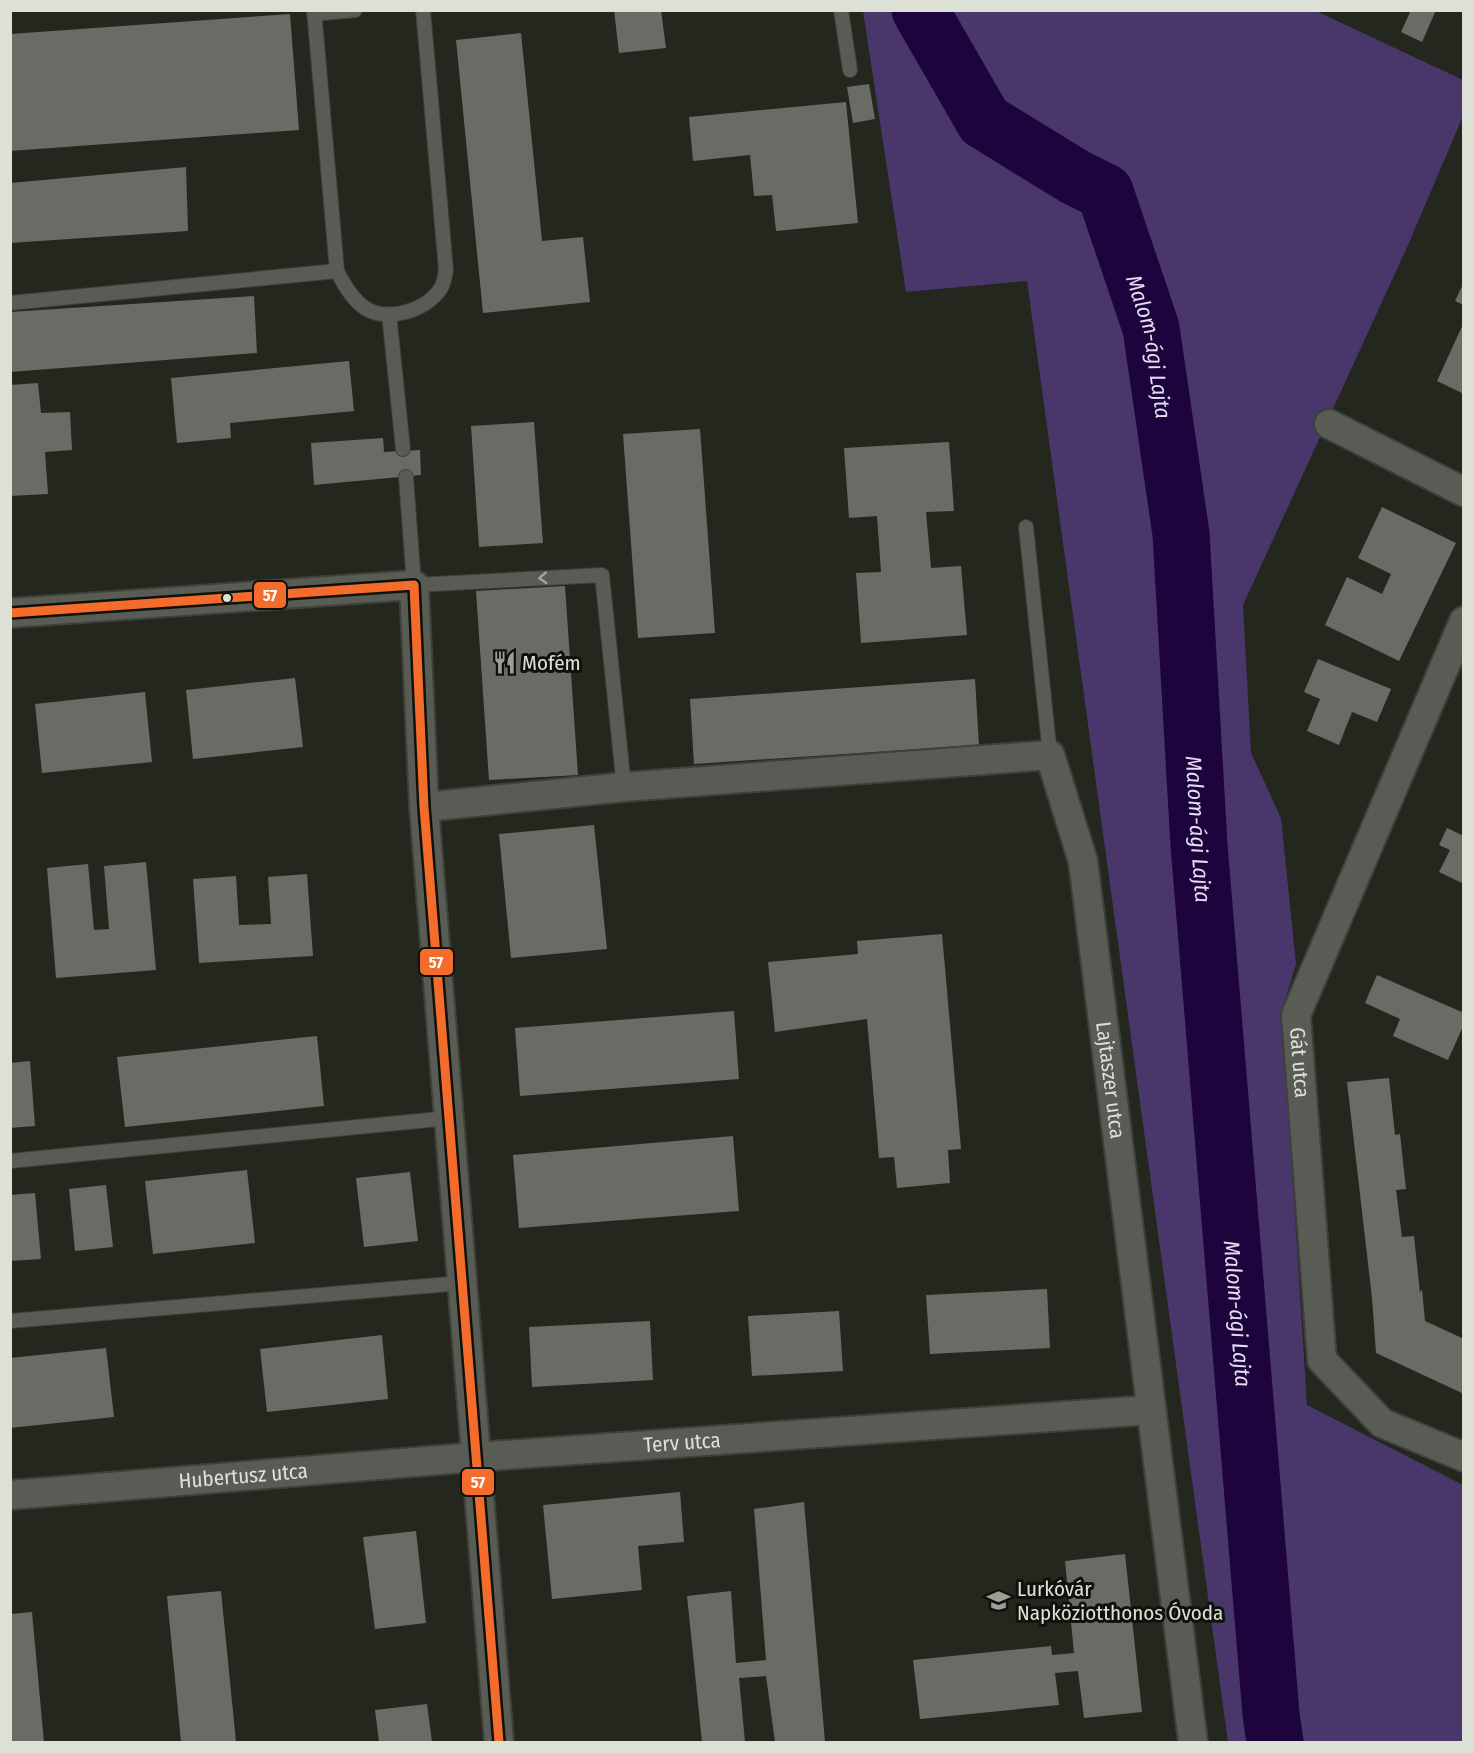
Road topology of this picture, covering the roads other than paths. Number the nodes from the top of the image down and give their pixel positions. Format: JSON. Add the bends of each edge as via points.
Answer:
{"nodes":[{"id":1,"x":355,"y":10,"type":"edge"},
{"id":2,"x":423,"y":10,"type":"edge"},
{"id":3,"x":841,"y":10,"type":"edge"},
{"id":4,"x":314,"y":12,"type":"edge"},
{"id":5,"x":850,"y":70,"type":"dead end"},
{"id":6,"x":337,"y":271,"type":"junction"},
{"id":7,"x":10,"y":303,"type":"edge"},
{"id":8,"x":389,"y":314,"type":"junction"},
{"id":9,"x":1329,"y":424,"type":"dead end"},
{"id":10,"x":403,"y":449,"type":"dead end"},
{"id":11,"x":406,"y":477,"type":"dead end"},
{"id":12,"x":1464,"y":492,"type":"edge"},
{"id":13,"x":1026,"y":526,"type":"dead end"},
{"id":14,"x":414,"y":585,"type":"junction"},
{"id":15,"x":10,"y":613,"type":"edge"},
{"id":16,"x":1464,"y":621,"type":"edge"},
{"id":17,"x":1050,"y":755,"type":"junction"},
{"id":18,"x":624,"y":787,"type":"junction"},
{"id":19,"x":424,"y":807,"type":"junction"},
{"id":20,"x":449,"y":1118,"type":"junction"},
{"id":21,"x":10,"y":1161,"type":"edge"},
{"id":22,"x":462,"y":1283,"type":"junction"},
{"id":23,"x":10,"y":1321,"type":"edge"},
{"id":24,"x":1150,"y":1410,"type":"junction"},
{"id":25,"x":476,"y":1457,"type":"junction"},
{"id":26,"x":1464,"y":1457,"type":"edge"},
{"id":27,"x":10,"y":1495,"type":"edge"},
{"id":28,"x":499,"y":1743,"type":"edge"},
{"id":29,"x":1193,"y":1743,"type":"edge"}],
"edges":[{"from":1,"to":4,"type":"lane"},
{"from":2,"to":8,"type":"lane","via":[[446,270],[442,286],[428,301],[411,310]]},
{"from":3,"to":5,"type":"lane"},
{"from":4,"to":6,"type":"lane"},
{"from":6,"to":7,"type":"lane"},
{"from":6,"to":8,"type":"lane","via":[[365,308]]},
{"from":8,"to":10,"type":"lane"},
{"from":9,"to":12,"type":"street"},
{"from":11,"to":14,"type":"lane"},
{"from":13,"to":17,"type":"lane"},
{"from":14,"to":15,"type":"street"},
{"from":18,"to":14,"type":"lane","one_way":true,"via":[[602,575]]},
{"from":14,"to":19,"type":"street"},
{"from":16,"to":26,"type":"street","name":"Gát utca","via":[[1296,1015],[1322,1360],[1382,1423]]},
{"from":17,"to":18,"type":"street"},
{"from":17,"to":24,"type":"street","name":"Lajtaszer utca","via":[[1083,861]]},
{"from":18,"to":19,"type":"street"},
{"from":19,"to":20,"type":"street"},
{"from":20,"to":21,"type":"lane"},
{"from":20,"to":22,"type":"street"},
{"from":22,"to":23,"type":"lane"},
{"from":22,"to":25,"type":"street"},
{"from":24,"to":25,"type":"street","name":"Terv utca"},
{"from":24,"to":29,"type":"street","name":"Lajtaszer utca"},
{"from":25,"to":27,"type":"street","name":"Hubertusz utca"},
{"from":25,"to":28,"type":"street"}]}
